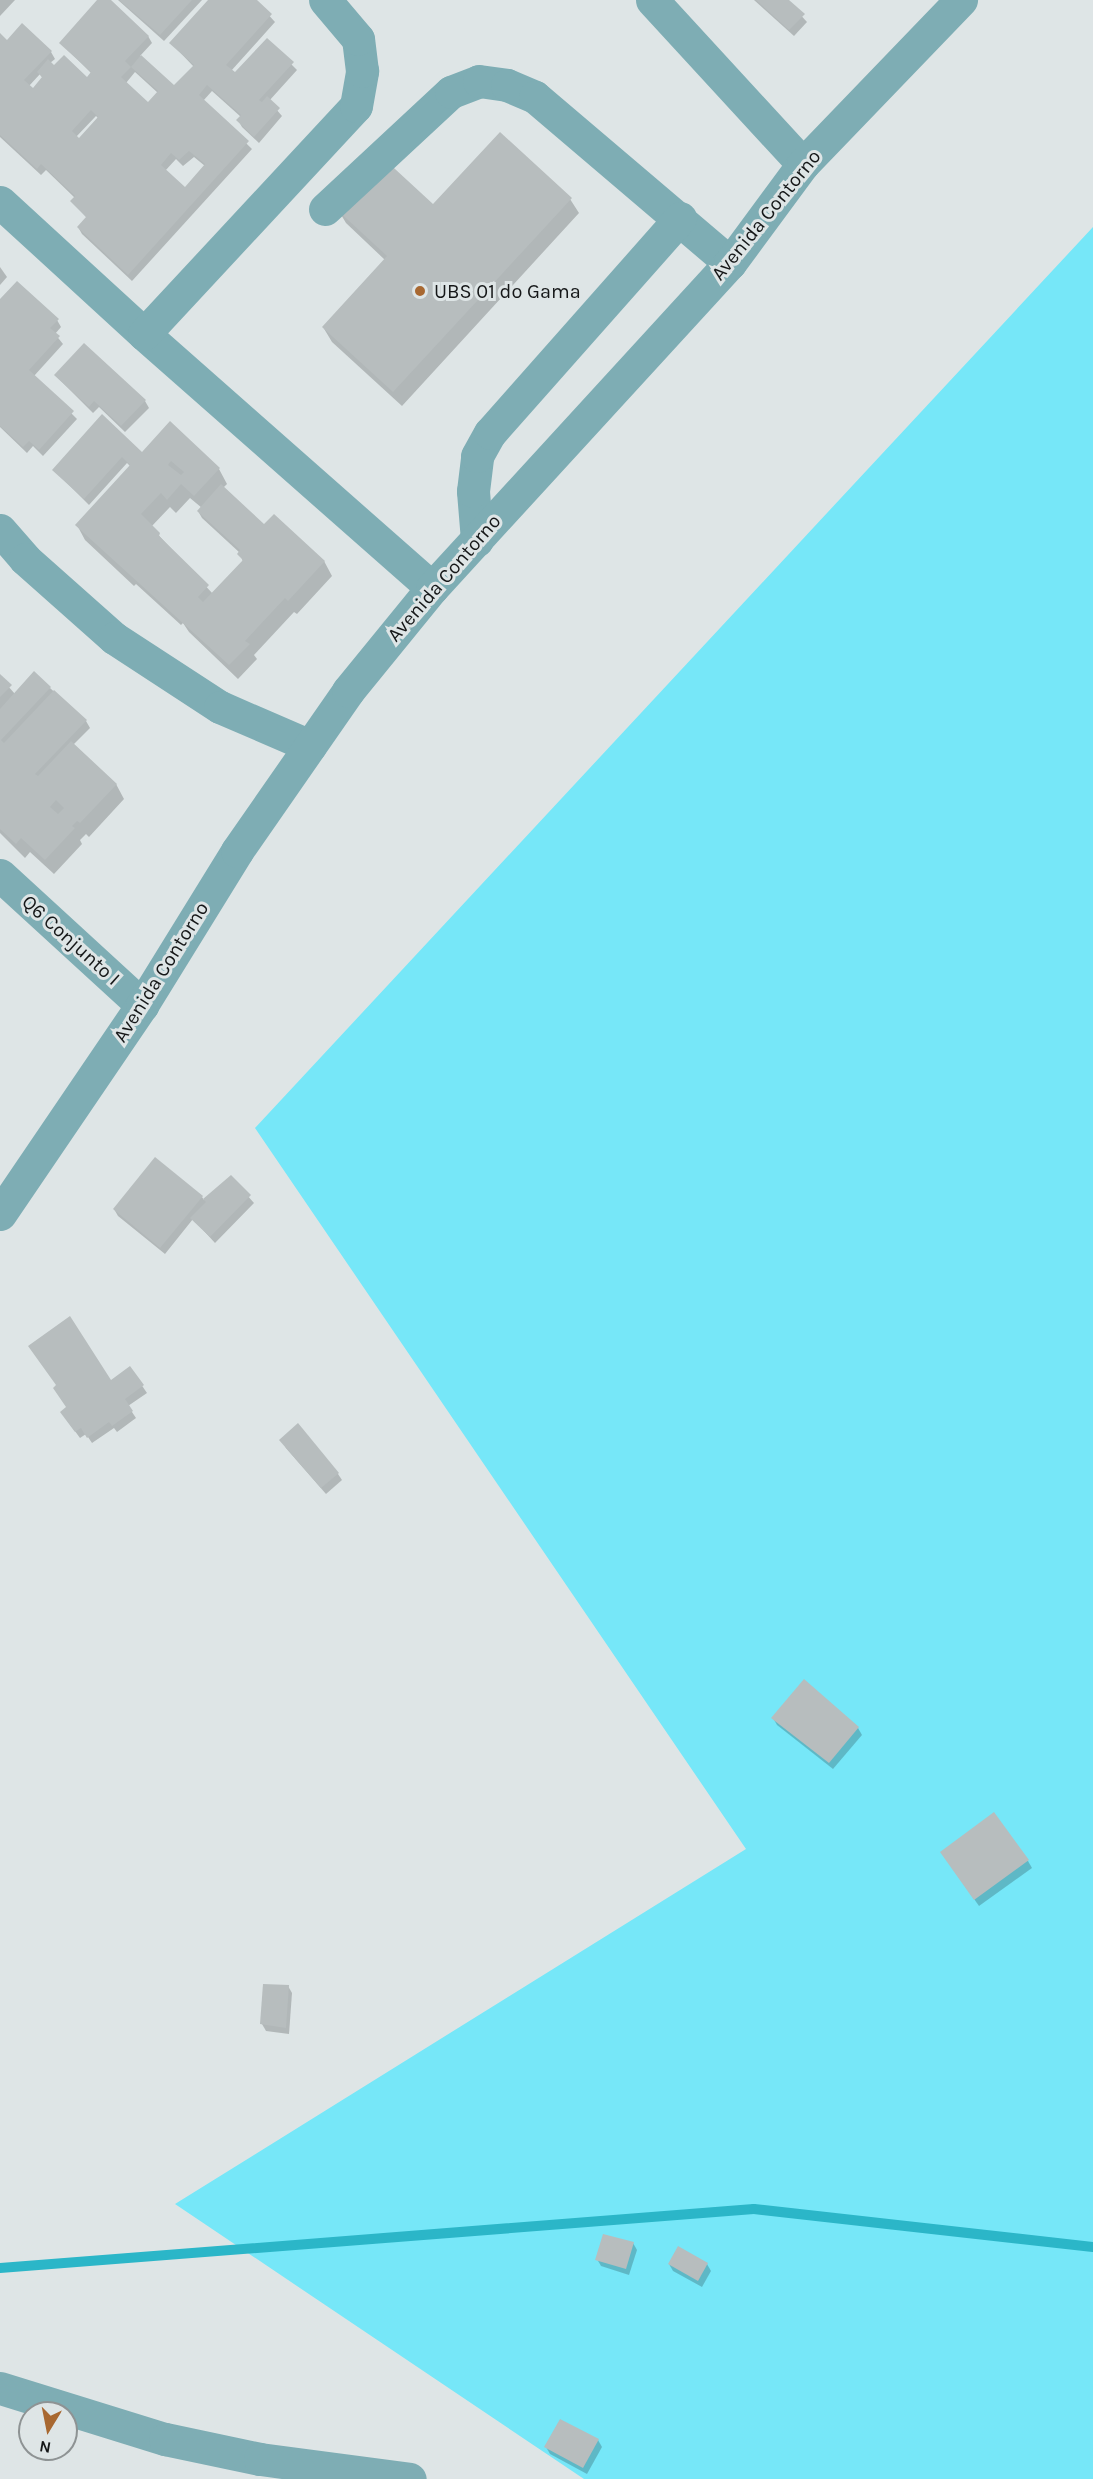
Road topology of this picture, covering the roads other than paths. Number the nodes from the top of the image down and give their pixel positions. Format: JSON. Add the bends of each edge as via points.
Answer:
{"nodes":[{"id":1,"x":326,"y":0,"type":"edge"},
{"id":2,"x":652,"y":0,"type":"edge"},
{"id":3,"x":961,"y":0,"type":"edge"},
{"id":4,"x":803,"y":164,"type":"junction"},
{"id":5,"x":0,"y":202,"type":"edge"},
{"id":6,"x":325,"y":210,"type":"dead end"},
{"id":7,"x":680,"y":218,"type":"junction"},
{"id":8,"x":730,"y":263,"type":"junction"},
{"id":9,"x":144,"y":334,"type":"junction"},
{"id":10,"x":0,"y":530,"type":"edge"},
{"id":11,"x":477,"y":540,"type":"junction"},
{"id":12,"x":432,"y":588,"type":"junction"},
{"id":13,"x":310,"y":746,"type":"junction"},
{"id":14,"x":0,"y":875,"type":"edge"},
{"id":15,"x":142,"y":1005,"type":"junction"},
{"id":16,"x":2,"y":1209,"type":"edge"},
{"id":17,"x":0,"y":2388,"type":"edge"},
{"id":18,"x":410,"y":2479,"type":"edge"}],
"edges":[{"from":1,"to":9,"type":"street","via":[[358,39],[362,71],[356,106]]},
{"from":2,"to":4,"type":"street"},
{"from":3,"to":4,"type":"street","name":"Avenida Contorno"},
{"from":4,"to":8,"type":"street","name":"Avenida Contorno"},
{"from":5,"to":9,"type":"street"},
{"from":6,"to":7,"type":"street","via":[[451,92],[479,81],[507,85],[535,98]]},
{"from":7,"to":8,"type":"street"},
{"from":7,"to":11,"type":"street","via":[[490,433],[477,456],[474,479]]},
{"from":8,"to":11,"type":"street","name":"Avenida Contorno"},
{"from":9,"to":12,"type":"street"},
{"from":10,"to":13,"type":"street","via":[[25,559],[114,638],[220,707]]},
{"from":11,"to":12,"type":"street","name":"Avenida Contorno"},
{"from":12,"to":13,"type":"street","name":"Avenida Contorno","via":[[348,691]]},
{"from":13,"to":15,"type":"street","name":"Avenida Contorno","via":[[237,851]]},
{"from":14,"to":15,"type":"street","name":"Q6 Conjunto I"},
{"from":15,"to":16,"type":"street","name":"Avenida Contorno"},
{"from":17,"to":18,"type":"street","via":[[165,2439],[260,2460]]}]}
